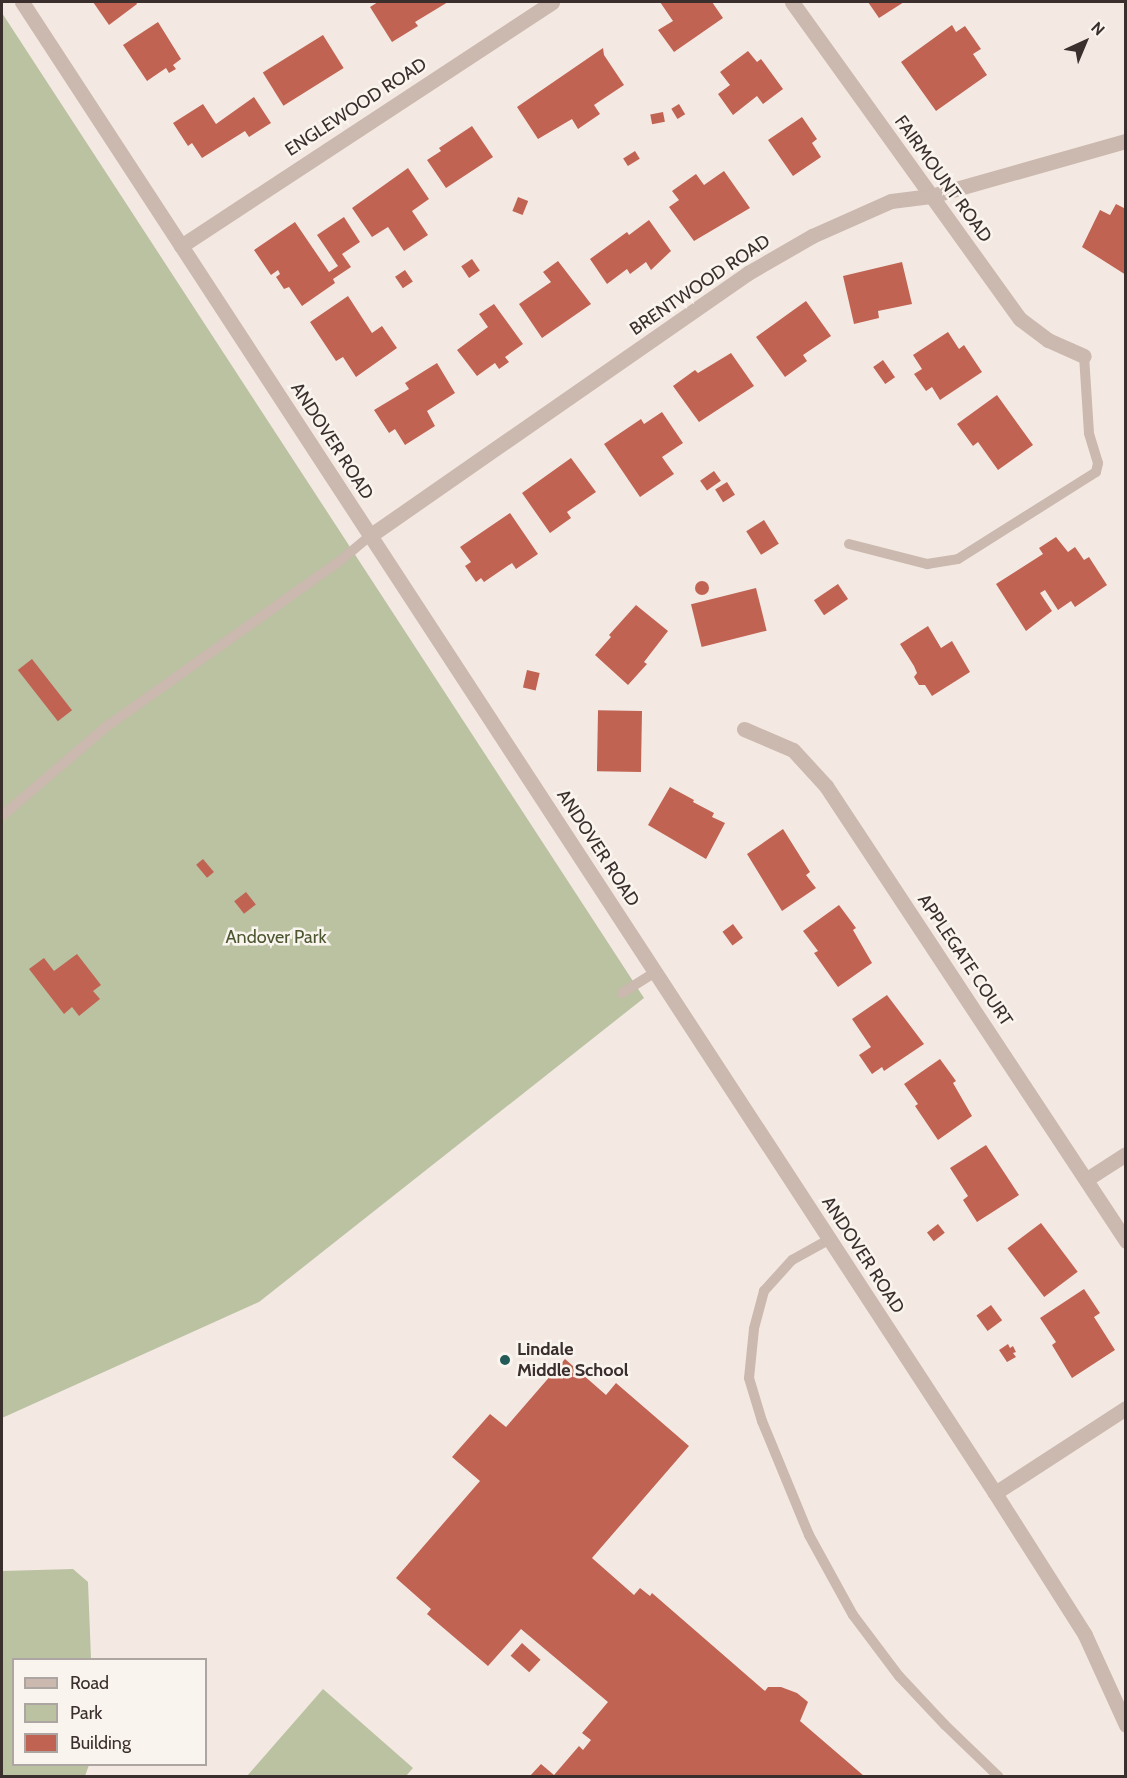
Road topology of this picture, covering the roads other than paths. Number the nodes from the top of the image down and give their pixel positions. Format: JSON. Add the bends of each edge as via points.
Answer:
{"nodes":[{"id":1,"x":22,"y":2,"type":"edge"},
{"id":2,"x":552,"y":2,"type":"edge"},
{"id":3,"x":792,"y":2,"type":"edge"},
{"id":4,"x":1125,"y":141,"type":"edge"},
{"id":5,"x":931,"y":196,"type":"junction"},
{"id":6,"x":181,"y":246,"type":"junction"},
{"id":7,"x":1084,"y":356,"type":"joint"},
{"id":8,"x":371,"y":535,"type":"junction"},
{"id":9,"x":849,"y":544,"type":"dead end"},
{"id":10,"x":744,"y":729,"type":"dead end"},
{"id":11,"x":2,"y":816,"type":"edge"},
{"id":12,"x":656,"y":972,"type":"junction"},
{"id":13,"x":622,"y":993,"type":"dead end"},
{"id":14,"x":1125,"y":1154,"type":"edge"},
{"id":15,"x":1087,"y":1179,"type":"junction"},
{"id":16,"x":830,"y":1239,"type":"junction"},
{"id":17,"x":1125,"y":1241,"type":"edge"},
{"id":18,"x":1125,"y":1408,"type":"edge"},
{"id":19,"x":994,"y":1493,"type":"junction"},
{"id":20,"x":1125,"y":1725,"type":"edge"},
{"id":21,"x":998,"y":1776,"type":"edge"}],
"edges":[{"from":1,"to":6,"type":"street","name":"ANDOVER ROAD"},
{"from":2,"to":6,"type":"street","name":"ENGLEWOOD ROAD"},
{"from":3,"to":5,"type":"street","name":"FAIRMOUNT ROAD"},
{"from":4,"to":5,"type":"street","name":"BRENTWOOD ROAD"},
{"from":5,"to":7,"type":"street","name":"FAIRMOUNT ROAD","via":[[1020,319],[1048,340]]},
{"from":5,"to":8,"type":"street","name":"BRENTWOOD ROAD","via":[[891,201],[812,236],[748,273]]},
{"from":6,"to":8,"type":"street","name":"ANDOVER ROAD"},
{"from":7,"to":9,"type":"lane","via":[[1096,472],[958,559],[927,564]]},
{"from":8,"to":11,"type":"lane","via":[[106,727]]},
{"from":8,"to":12,"type":"street","name":"ANDOVER ROAD"},
{"from":10,"to":15,"type":"street","name":"APPLEGATE COURT","via":[[793,750],[826,786]]},
{"from":12,"to":13,"type":"lane"},
{"from":12,"to":16,"type":"street","name":"ANDOVER ROAD"},
{"from":14,"to":15,"type":"street"},
{"from":15,"to":17,"type":"street","name":"APPLEGATE COURT"},
{"from":16,"to":19,"type":"street","name":"ANDOVER ROAD"},
{"from":16,"to":21,"type":"lane","via":[[792,1260],[764,1291],[754,1329],[749,1378],[762,1421],[809,1535],[853,1615],[899,1676]]},
{"from":18,"to":19,"type":"street"},
{"from":19,"to":20,"type":"street","name":"ANDOVER ROAD","via":[[1084,1635]]}]}
